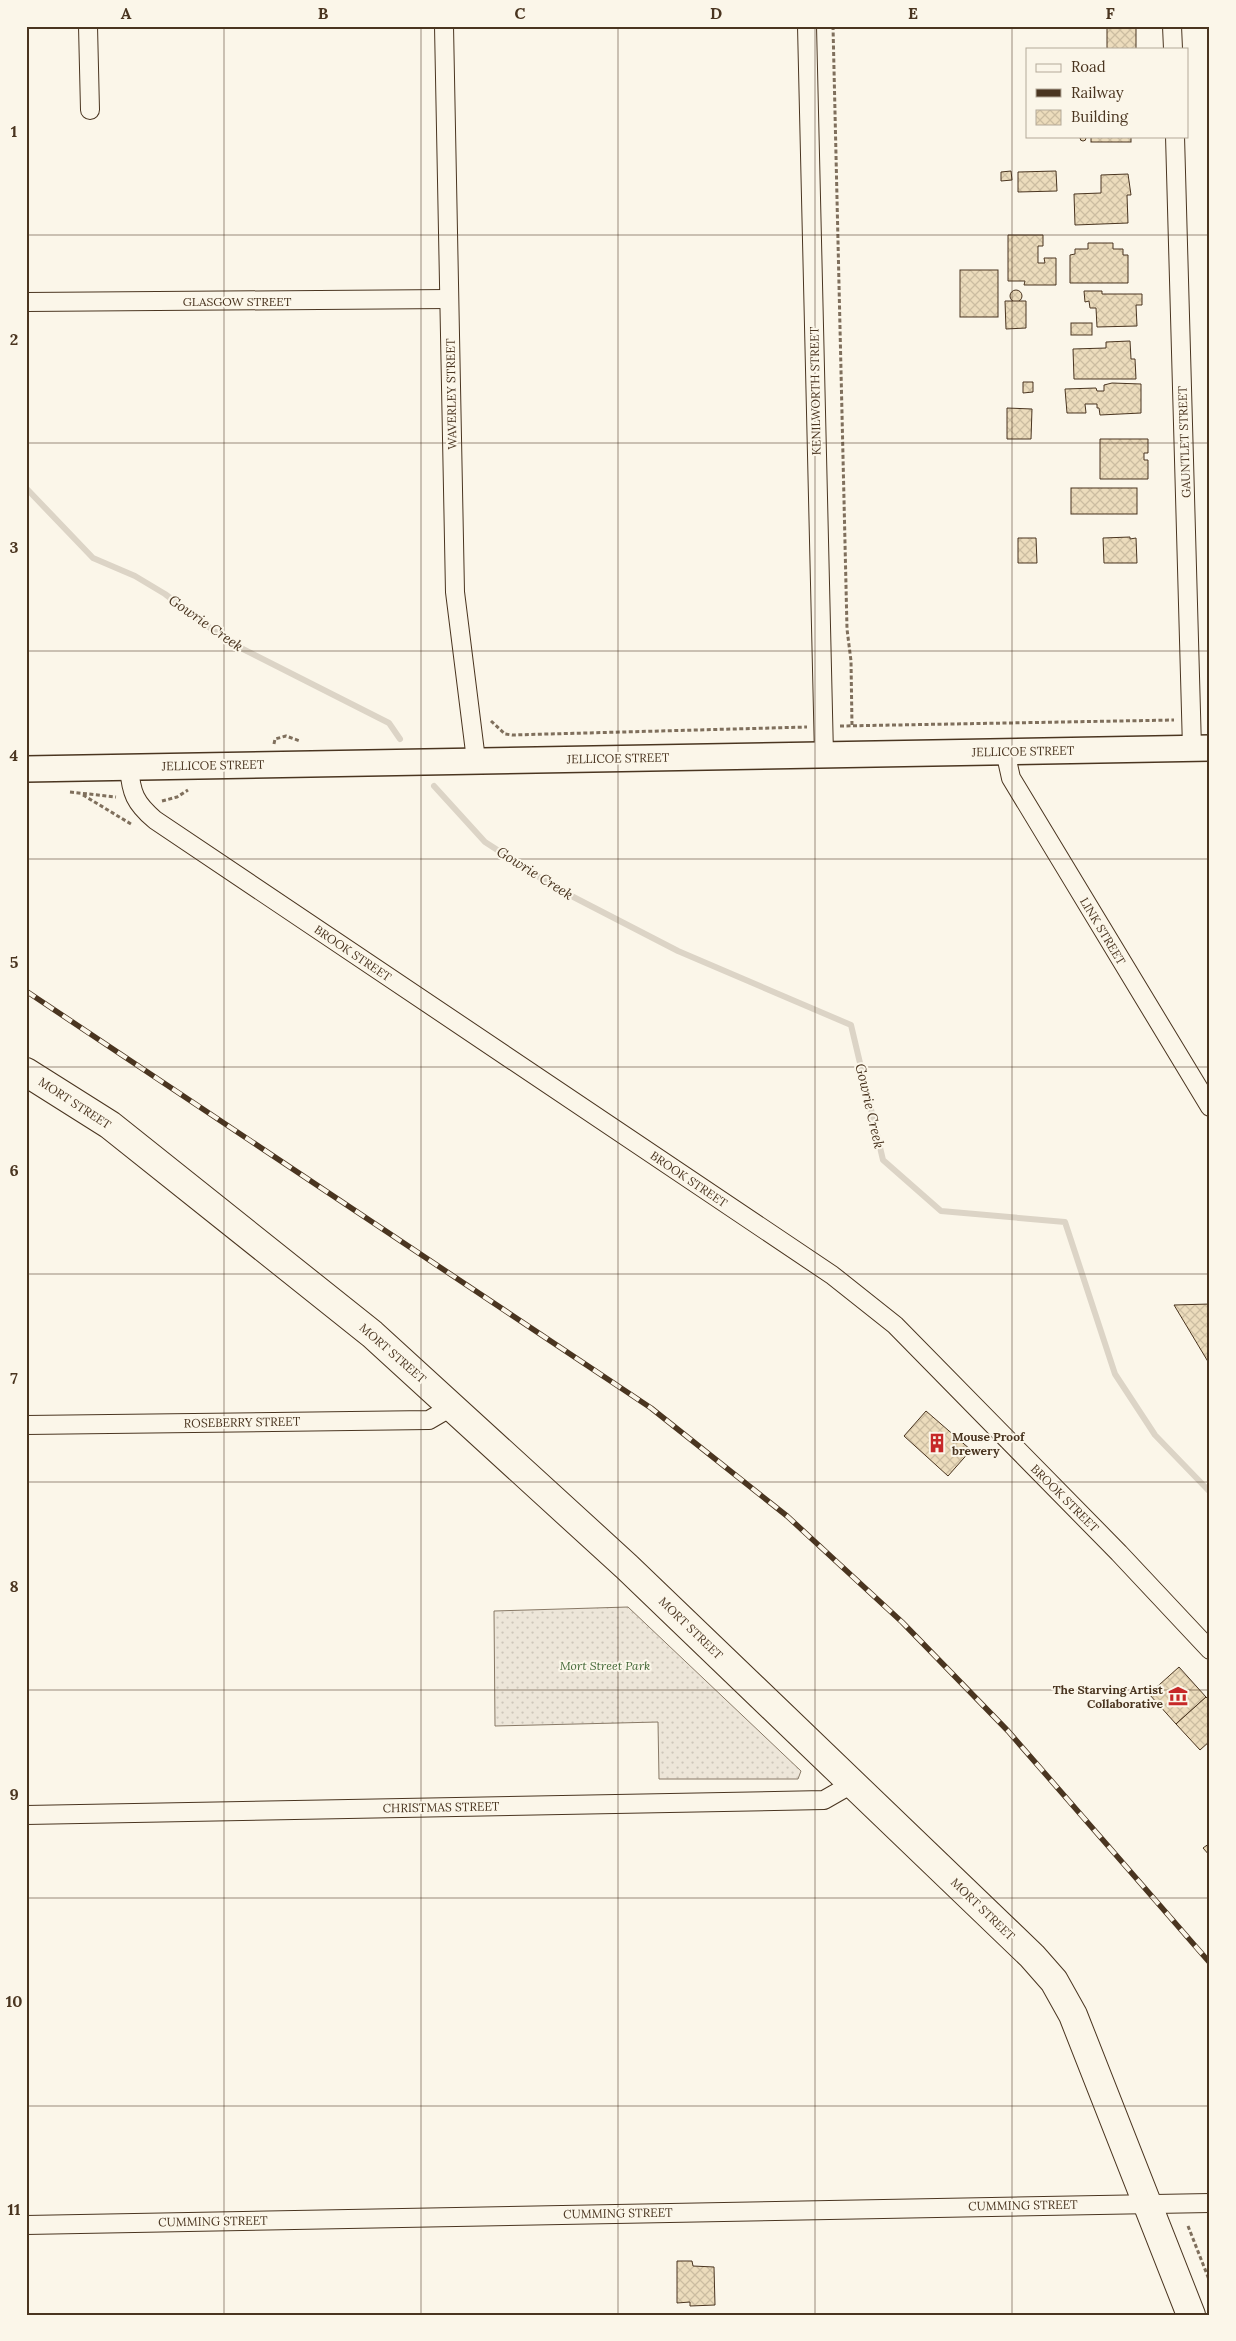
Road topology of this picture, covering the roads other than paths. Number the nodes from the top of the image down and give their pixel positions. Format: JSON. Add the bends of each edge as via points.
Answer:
{"nodes":[{"id":1,"x":88,"y":26,"type":"edge"},
{"id":2,"x":444,"y":26,"type":"edge"},
{"id":3,"x":807,"y":26,"type":"edge"},
{"id":4,"x":1172,"y":26,"type":"edge"},
{"id":5,"x":1173,"y":48,"type":"edge"},
{"id":6,"x":90,"y":110,"type":"dead end"},
{"id":7,"x":1175,"y":138,"type":"edge"},
{"id":8,"x":449,"y":300,"type":"junction"},
{"id":9,"x":26,"y":302,"type":"edge"},
{"id":10,"x":1201,"y":748,"type":"edge"},
{"id":11,"x":1005,"y":751,"type":"junction"},
{"id":12,"x":824,"y":755,"type":"junction"},
{"id":13,"x":464,"y":760,"type":"junction"},
{"id":14,"x":129,"y":767,"type":"junction"},
{"id":15,"x":26,"y":769,"type":"edge"},
{"id":16,"x":26,"y":1072,"type":"edge"},
{"id":17,"x":1210,"y":1107,"type":"edge"},
{"id":18,"x":453,"y":1406,"type":"junction"},
{"id":19,"x":26,"y":1425,"type":"edge"},
{"id":20,"x":1210,"y":1650,"type":"edge"},
{"id":21,"x":852,"y":1784,"type":"junction"},
{"id":22,"x":26,"y":1815,"type":"edge"},
{"id":23,"x":1148,"y":2204,"type":"junction"},
{"id":24,"x":1210,"y":2204,"type":"edge"},
{"id":25,"x":26,"y":2225,"type":"edge"},
{"id":26,"x":1190,"y":2315,"type":"edge"}],
"edges":[{"from":1,"to":6,"type":"street"},
{"from":2,"to":8,"type":"street","name":"WAVERLEY STREET"},
{"from":3,"to":12,"type":"street","name":"KENILWORTH STREET"},
{"from":4,"to":5,"type":"street"},
{"from":7,"to":10,"type":"street","name":"GAUNTLET STREET","via":[[1192,720]]},
{"from":8,"to":9,"type":"street","name":"GLASGOW STREET"},
{"from":8,"to":13,"type":"street","name":"WAVERLEY STREET","via":[[455,592],[468,699]]},
{"from":10,"to":11,"type":"main road","name":"JELLICOE STREET"},
{"from":11,"to":12,"type":"main road","name":"JELLICOE STREET"},
{"from":11,"to":17,"type":"street","name":"LINK STREET","via":[[1011,778]]},
{"from":12,"to":13,"type":"main road","name":"JELLICOE STREET"},
{"from":13,"to":14,"type":"main road","name":"JELLICOE STREET"},
{"from":14,"to":15,"type":"main road","name":"JELLICOE STREET"},
{"from":14,"to":20,"type":"street","name":"BROOK STREET","via":[[130,789],[142,809],[155,820],[839,1281],[895,1325]]},
{"from":16,"to":18,"type":"main road","name":"MORT STREET","via":[[110,1125],[372,1334]]},
{"from":18,"to":19,"type":"street","name":"ROSEBERRY STREET","via":[[429,1420]]},
{"from":18,"to":21,"type":"main road","name":"MORT STREET","via":[[627,1567]]},
{"from":21,"to":22,"type":"street","name":"CHRISTMAS STREET","via":[[824,1800]]},
{"from":21,"to":23,"type":"main road","name":"MORT STREET","via":[[1032,1956],[1054,1981],[1073,2015]]},
{"from":23,"to":24,"type":"street","name":"CUMMING STREET"},
{"from":23,"to":25,"type":"street","name":"CUMMING STREET"},
{"from":23,"to":26,"type":"main road","name":"MORT STREET"}]}
